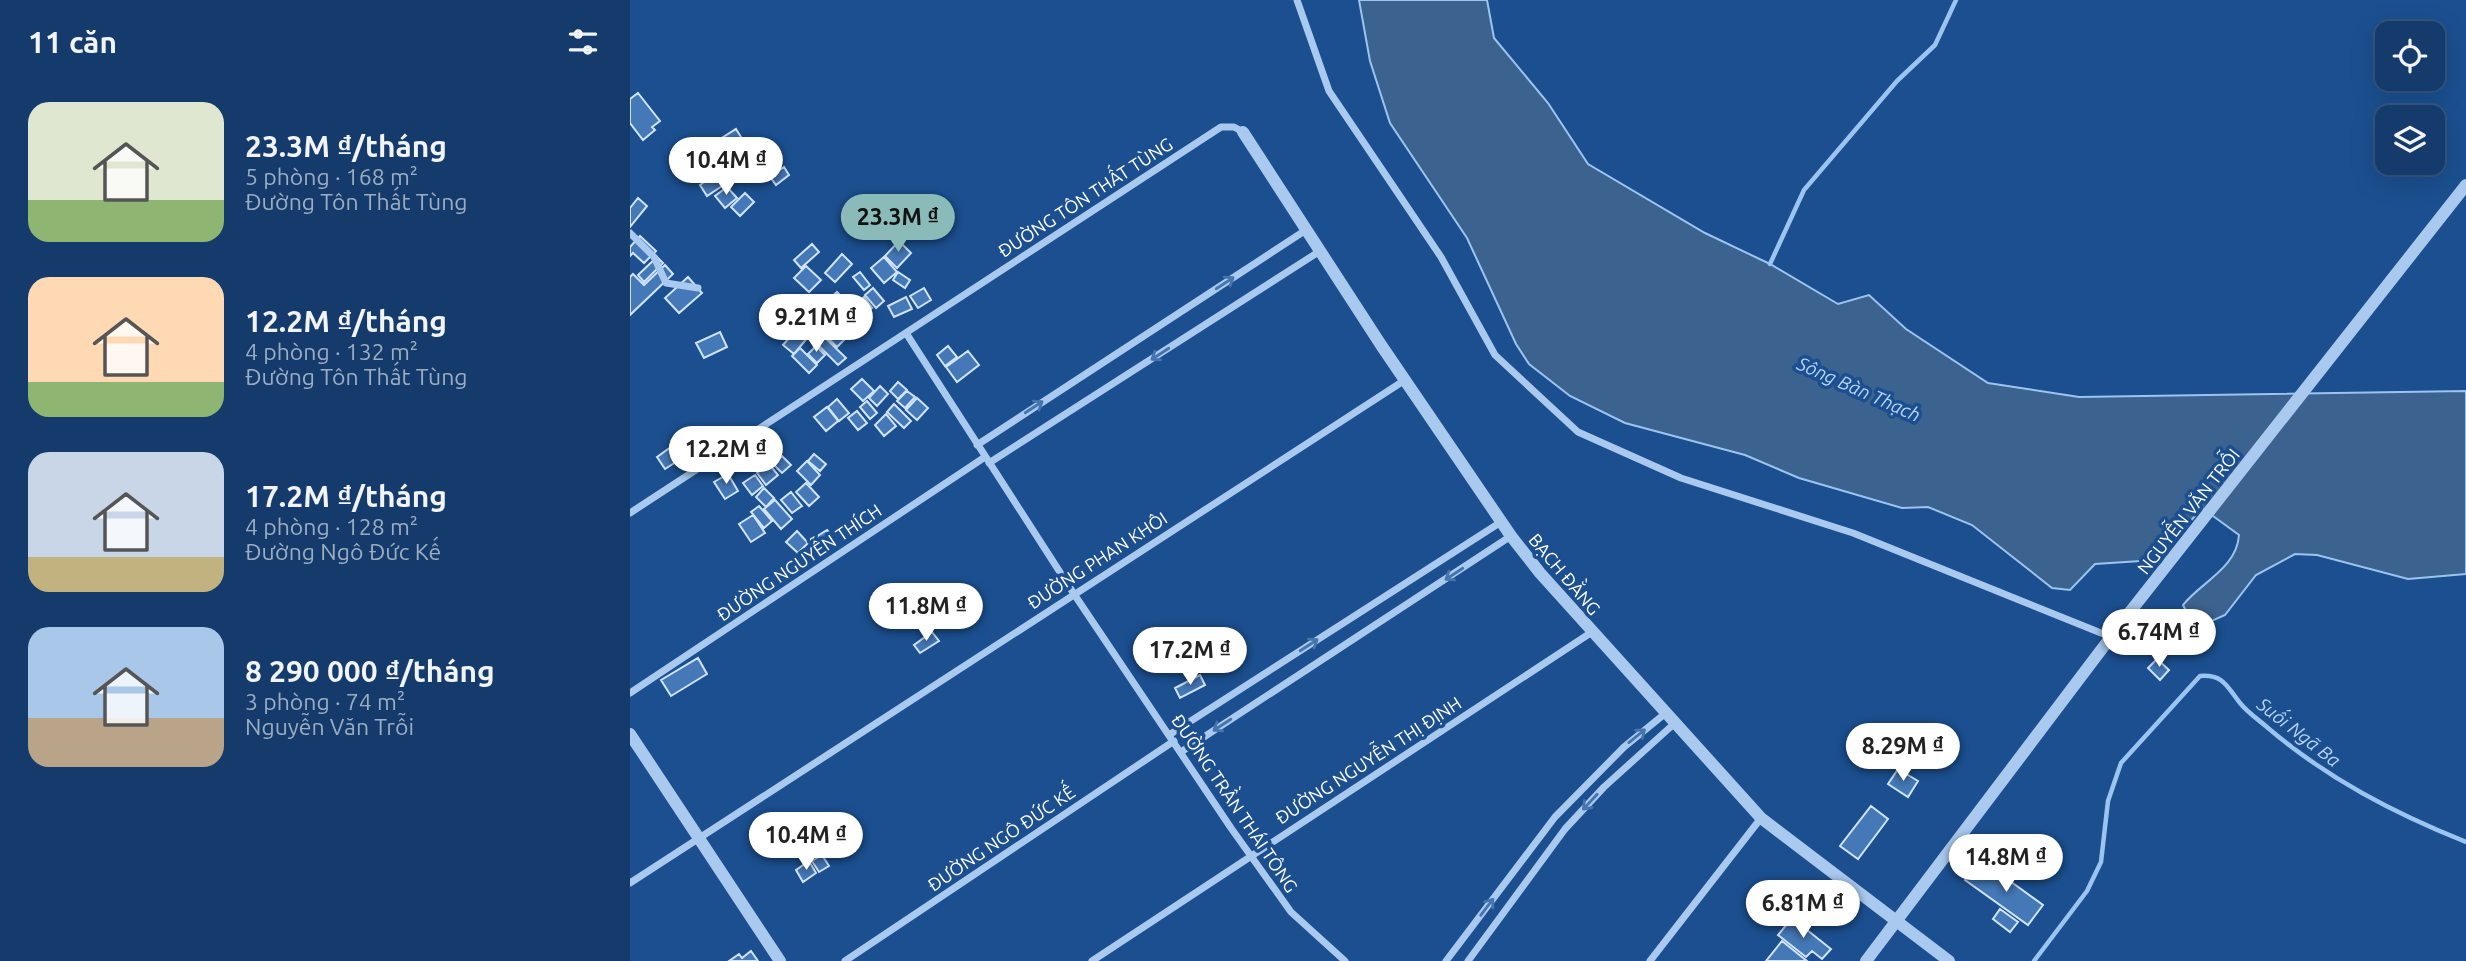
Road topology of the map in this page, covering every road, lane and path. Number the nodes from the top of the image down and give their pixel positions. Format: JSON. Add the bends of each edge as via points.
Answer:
{"nodes":[{"id":1,"x":1297,"y":0,"type":"edge"},
{"id":2,"x":1243,"y":132,"type":"joint"},
{"id":3,"x":2466,"y":186,"type":"edge"},
{"id":4,"x":1307,"y":230,"type":"junction"},
{"id":5,"x":630,"y":233,"type":"edge"},
{"id":6,"x":1320,"y":251,"type":"junction"},
{"id":7,"x":698,"y":288,"type":"dead end"},
{"id":8,"x":906,"y":333,"type":"junction"},
{"id":9,"x":1405,"y":380,"type":"junction"},
{"id":10,"x":977,"y":445,"type":"junction"},
{"id":11,"x":987,"y":460,"type":"junction"},
{"id":12,"x":630,"y":513,"type":"edge"},
{"id":13,"x":1501,"y":522,"type":"junction"},
{"id":14,"x":1511,"y":536,"type":"junction"},
{"id":15,"x":1074,"y":594,"type":"junction"},
{"id":16,"x":1592,"y":632,"type":"junction"},
{"id":17,"x":2111,"y":637,"type":"junction"},
{"id":18,"x":630,"y":693,"type":"edge"},
{"id":19,"x":1667,"y":712,"type":"junction"},
{"id":20,"x":1676,"y":722,"type":"junction"},
{"id":21,"x":630,"y":734,"type":"edge"},
{"id":22,"x":1171,"y":738,"type":"junction"},
{"id":23,"x":1181,"y":752,"type":"junction"},
{"id":24,"x":1761,"y":818,"type":"junction"},
{"id":25,"x":698,"y":838,"type":"junction"},
{"id":26,"x":1251,"y":855,"type":"junction"},
{"id":27,"x":630,"y":883,"type":"edge"},
{"id":28,"x":1896,"y":921,"type":"junction"},
{"id":29,"x":1342,"y":960,"type":"edge"},
{"id":30,"x":780,"y":961,"type":"edge"},
{"id":31,"x":845,"y":961,"type":"edge"},
{"id":32,"x":1092,"y":961,"type":"edge"},
{"id":33,"x":1446,"y":961,"type":"edge"},
{"id":34,"x":1468,"y":961,"type":"edge"},
{"id":35,"x":1650,"y":961,"type":"edge"},
{"id":36,"x":1866,"y":961,"type":"edge"},
{"id":37,"x":1949,"y":961,"type":"edge"}],
"edges":[{"from":1,"to":17,"type":"street","via":[[1329,91],[1441,257],[1495,355],[1578,432],[1681,478],[1853,533]]},
{"from":2,"to":4,"type":"street","name":"BẠCH ĐẰNG"},
{"from":2,"to":8,"type":"street","name":"ĐƯỜNG TÔN THẤT TÙNG","via":[[1221,127]]},
{"from":3,"to":17,"type":"street","name":"NGUYỄN VĂN TRỖI"},
{"from":4,"to":6,"type":"street","name":"BẠCH ĐẰNG"},
{"from":10,"to":4,"type":"street","one_way":true},
{"from":5,"to":7,"type":"street","via":[[654,257],[667,283]]},
{"from":6,"to":9,"type":"street","name":"BẠCH ĐẰNG"},
{"from":6,"to":11,"type":"street","name":"ĐƯỜNG NGUYỄN THÍCH","one_way":true},
{"from":8,"to":10,"type":"street","name":"ĐƯỜNG TRẦN THÁI TÔNG"},
{"from":8,"to":12,"type":"street","name":"ĐƯỜNG TÔN THẤT TÙNG"},
{"from":9,"to":13,"type":"street","name":"BẠCH ĐẰNG"},
{"from":9,"to":15,"type":"street","name":"ĐƯỜNG PHAN KHÔI"},
{"from":10,"to":11,"type":"street","name":"ĐƯỜNG TRẦN THÁI TÔNG"},
{"from":11,"to":15,"type":"street","name":"ĐƯỜNG TRẦN THÁI TÔNG"},
{"from":11,"to":18,"type":"street","name":"ĐƯỜNG NGUYỄN THÍCH"},
{"from":13,"to":14,"type":"street","name":"BẠCH ĐẰNG"},
{"from":22,"to":13,"type":"street","name":"ĐƯỜNG NGÔ ĐỨC KẾ","one_way":true},
{"from":14,"to":16,"type":"street","name":"BẠCH ĐẰNG"},
{"from":14,"to":23,"type":"street","one_way":true},
{"from":15,"to":22,"type":"street","name":"ĐƯỜNG TRẦN THÁI TÔNG"},
{"from":15,"to":25,"type":"street","name":"ĐƯỜNG PHAN KHÔI"},
{"from":16,"to":19,"type":"street","name":"BẠCH ĐẰNG"},
{"from":16,"to":26,"type":"street","name":"ĐƯỜNG NGUYỄN THỊ ĐỊNH"},
{"from":17,"to":28,"type":"street","name":"NGUYỄN VĂN TRỖI"},
{"from":19,"to":20,"type":"street","name":"BẠCH ĐẰNG"},
{"from":33,"to":19,"type":"street","one_way":true,"via":[[1555,817],[1624,747]]},
{"from":20,"to":24,"type":"street","name":"BẠCH ĐẰNG"},
{"from":20,"to":34,"type":"street","one_way":true,"via":[[1564,829]]},
{"from":21,"to":25,"type":"street"},
{"from":22,"to":23,"type":"street","name":"ĐƯỜNG TRẦN THÁI TÔNG"},
{"from":22,"to":31,"type":"street","name":"ĐƯỜNG NGÔ ĐỨC KẾ"},
{"from":23,"to":26,"type":"street","name":"ĐƯỜNG TRẦN THÁI TÔNG"},
{"from":24,"to":28,"type":"street","name":"BẠCH ĐẰNG"},
{"from":24,"to":35,"type":"street"},
{"from":25,"to":27,"type":"street","name":"ĐƯỜNG PHAN KHÔI"},
{"from":25,"to":30,"type":"street"},
{"from":26,"to":29,"type":"street","name":"ĐƯỜNG TRẦN THÁI TÔNG","via":[[1291,912]]},
{"from":26,"to":32,"type":"street","name":"ĐƯỜNG NGUYỄN THỊ ĐỊNH"},
{"from":28,"to":36,"type":"street","name":"NGUYỄN VĂN TRỖI"},
{"from":28,"to":37,"type":"street","name":"BẠCH ĐẰNG"}]}
